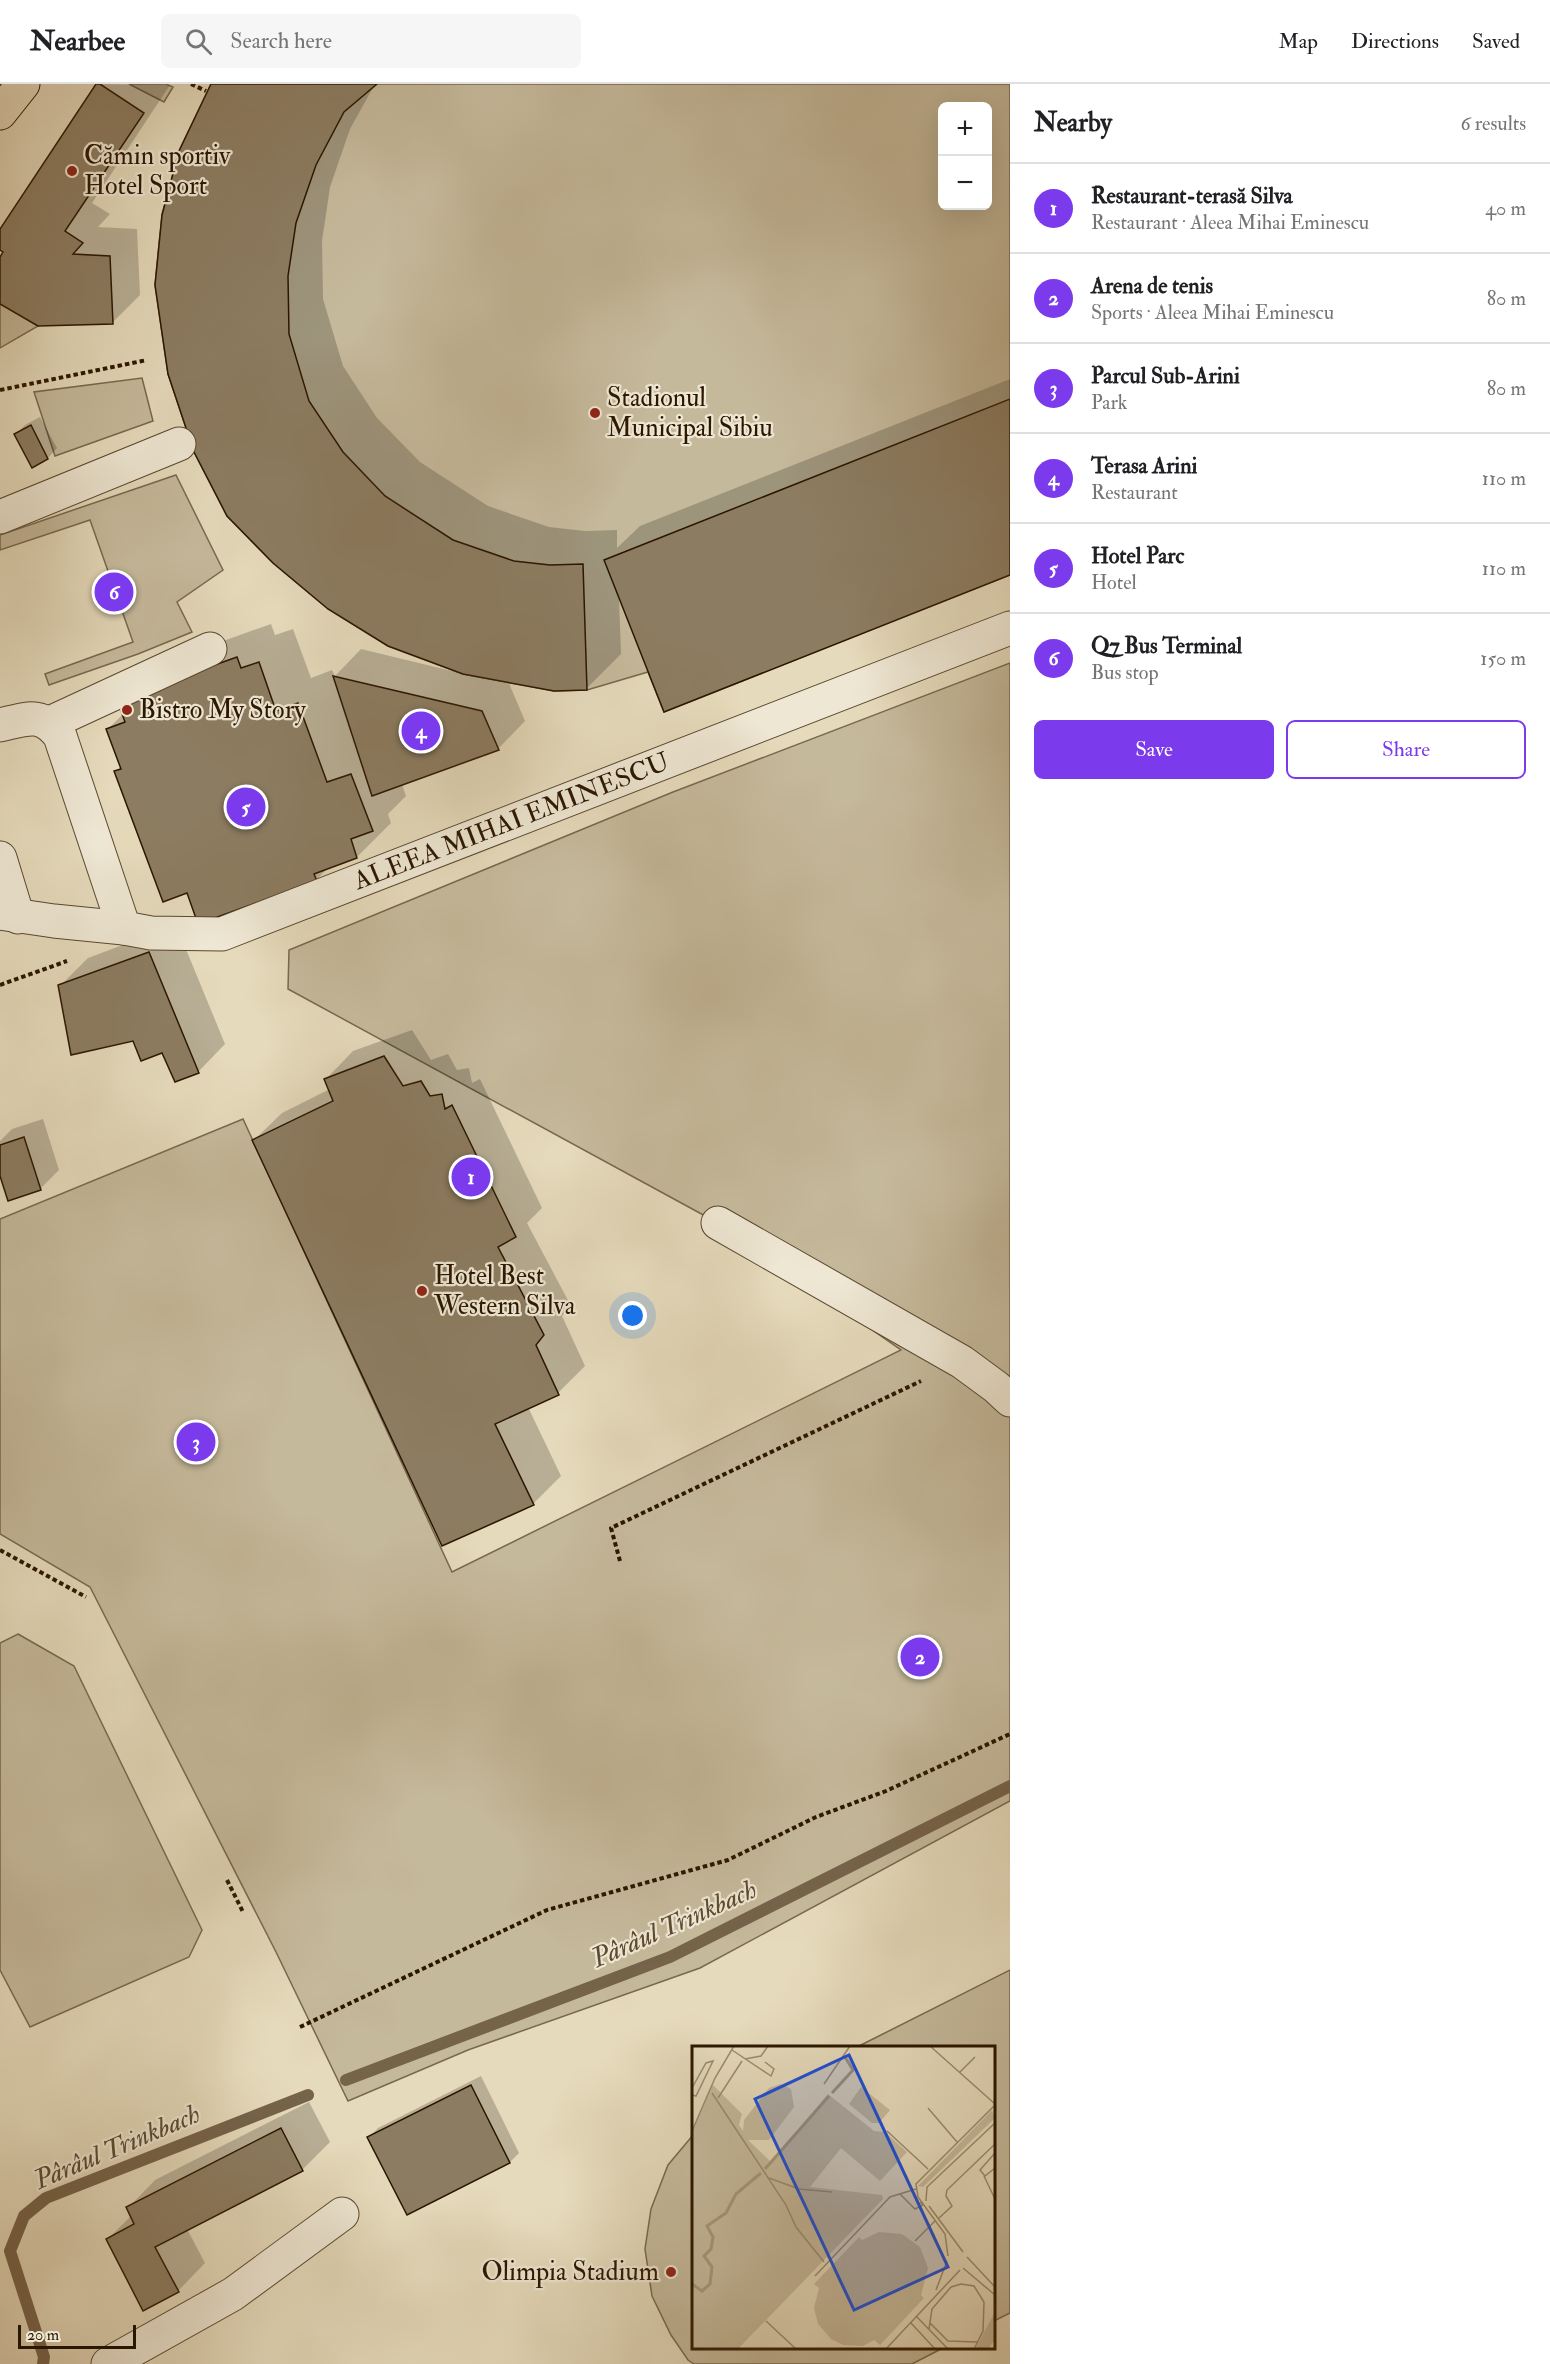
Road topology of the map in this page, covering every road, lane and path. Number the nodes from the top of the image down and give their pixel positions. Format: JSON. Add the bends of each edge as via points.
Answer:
{"nodes":[{"id":1,"x":23,"y":84,"type":"edge"},
{"id":2,"x":191,"y":84,"type":"edge"},
{"id":3,"x":206,"y":91,"type":"dead end"},
{"id":4,"x":0,"y":113,"type":"edge"},
{"id":5,"x":147,"y":360,"type":"dead end"},
{"id":6,"x":0,"y":390,"type":"edge"},
{"id":7,"x":179,"y":444,"type":"dead end"},
{"id":8,"x":0,"y":517,"type":"edge"},
{"id":9,"x":1010,"y":628,"type":"edge"},
{"id":10,"x":210,"y":649,"type":"dead end"},
{"id":11,"x":50,"y":723,"type":"junction"},
{"id":12,"x":0,"y":725,"type":"edge"},
{"id":13,"x":0,"y":858,"type":"edge"},
{"id":14,"x":9,"y":915,"type":"edge"},
{"id":15,"x":124,"y":928,"type":"junction"},
{"id":16,"x":718,"y":1223,"type":"dead end"},
{"id":17,"x":962,"y":1362,"type":"junction"},
{"id":18,"x":1010,"y":1400,"type":"edge"},
{"id":19,"x":0,"y":1550,"type":"edge"},
{"id":20,"x":620,"y":1561,"type":"dead end"},
{"id":21,"x":86,"y":1598,"type":"dead end"},
{"id":22,"x":1010,"y":1734,"type":"edge"},
{"id":23,"x":227,"y":1880,"type":"dead end"},
{"id":24,"x":243,"y":1912,"type":"dead end"},
{"id":25,"x":300,"y":2027,"type":"dead end"},
{"id":26,"x":342,"y":2214,"type":"dead end"},
{"id":27,"x":108,"y":2364,"type":"edge"}],
"edges":[{"from":1,"to":4,"type":"main road"},
{"from":2,"to":3,"type":"path"},
{"from":5,"to":6,"type":"path"},
{"from":7,"to":8,"type":"street"},
{"from":9,"to":15,"type":"street","name":"ALEEA MIHAI EMINESCU","via":[[222,934],[152,933]]},
{"from":10,"to":11,"type":"street"},
{"from":11,"to":12,"type":"street","via":[[30,718]]},
{"from":11,"to":15,"type":"street","via":[[60,736]]},
{"from":13,"to":14,"type":"street"},
{"from":14,"to":15,"type":"street","name":"ALEEA MIHAI EMINESCU"},
{"from":16,"to":17,"type":"street"},
{"from":17,"to":18,"type":"street"},
{"from":17,"to":20,"type":"path","via":[[611,1528]]},
{"from":19,"to":21,"type":"path"},
{"from":22,"to":25,"type":"path","via":[[886,1791],[816,1817],[728,1860],[547,1911]]},
{"from":23,"to":24,"type":"path"},
{"from":26,"to":27,"type":"street","via":[[233,2294]]}]}
